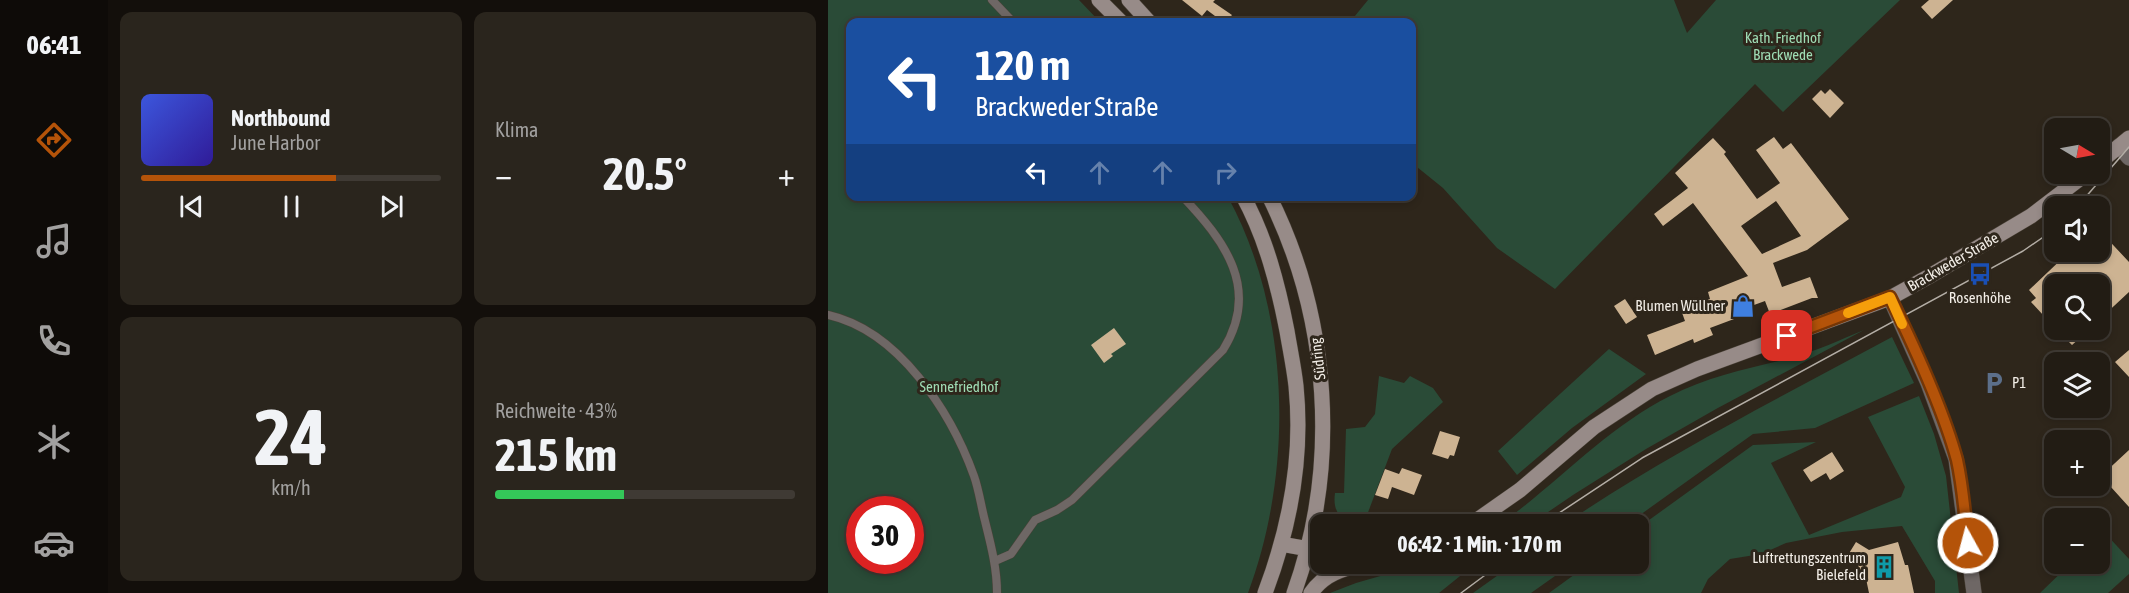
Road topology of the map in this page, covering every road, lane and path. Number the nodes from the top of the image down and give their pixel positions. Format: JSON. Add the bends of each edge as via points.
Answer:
{"nodes":[{"id":1,"x":992,"y":0,"type":"edge"},
{"id":2,"x":1099,"y":0,"type":"edge"},
{"id":3,"x":1129,"y":0,"type":"edge"},
{"id":4,"x":1141,"y":0,"type":"edge"},
{"id":5,"x":1009,"y":18,"type":"edge"},
{"id":6,"x":1117,"y":18,"type":"edge"},
{"id":7,"x":1145,"y":18,"type":"edge"},
{"id":8,"x":1152,"y":18,"type":"edge"},
{"id":9,"x":2126,"y":147,"type":"edge"},
{"id":10,"x":2110,"y":156,"type":"edge"},
{"id":11,"x":2073,"y":184,"type":"edge"},
{"id":12,"x":1186,"y":201,"type":"edge"},
{"id":13,"x":1245,"y":201,"type":"edge"},
{"id":14,"x":1272,"y":201,"type":"edge"},
{"id":15,"x":1890,"y":297,"type":"junction"},
{"id":16,"x":828,"y":315,"type":"edge"},
{"id":17,"x":1317,"y":514,"type":"edge"},
{"id":18,"x":1486,"y":514,"type":"edge"},
{"id":19,"x":1287,"y":523,"type":"junction"},
{"id":20,"x":1310,"y":528,"type":"edge"},
{"id":21,"x":1281,"y":544,"type":"junction"},
{"id":22,"x":1310,"y":549,"type":"edge"},
{"id":23,"x":1310,"y":559,"type":"edge"},
{"id":24,"x":995,"y":561,"type":"junction"},
{"id":25,"x":1331,"y":574,"type":"edge"},
{"id":26,"x":997,"y":593,"type":"edge"},
{"id":27,"x":1265,"y":593,"type":"edge"},
{"id":28,"x":1294,"y":593,"type":"edge"},
{"id":29,"x":1311,"y":593,"type":"edge"},
{"id":30,"x":1974,"y":593,"type":"edge"}],
"edges":[{"from":1,"to":5,"type":"lane"},
{"from":2,"to":6,"type":"main road"},
{"from":3,"to":7,"type":"main road"},
{"from":4,"to":8,"type":"main road"},
{"from":9,"to":10,"type":"main road"},
{"from":11,"to":15,"type":"main road","name":"Brackweder Straße","via":[[2031,216]]},
{"from":12,"to":24,"type":"lane","via":[[1219,238],[1234,264],[1239,299],[1230,338],[1223,350],[1072,500],[1035,520],[1011,554]]},
{"from":13,"to":19,"type":"main road","name":"Südring","via":[[1279,292],[1296,384],[1298,443]]},
{"from":14,"to":17,"type":"main road","name":"Südring","via":[[1304,284],[1318,348],[1322,447]]},
{"from":15,"to":18,"type":"main road","name":"Brackweder Straße","via":[[1652,389],[1594,427]]},
{"from":15,"to":30,"type":"street","via":[[1956,459]]},
{"from":16,"to":24,"type":"lane","via":[[865,330],[897,354],[948,419],[974,476]]},
{"from":19,"to":20,"type":"main road"},
{"from":19,"to":21,"type":"main road"},
{"from":21,"to":22,"type":"main road"},
{"from":21,"to":27,"type":"main road"},
{"from":23,"to":28,"type":"main road"},
{"from":24,"to":26,"type":"lane"},
{"from":25,"to":29,"type":"main road"}]}
